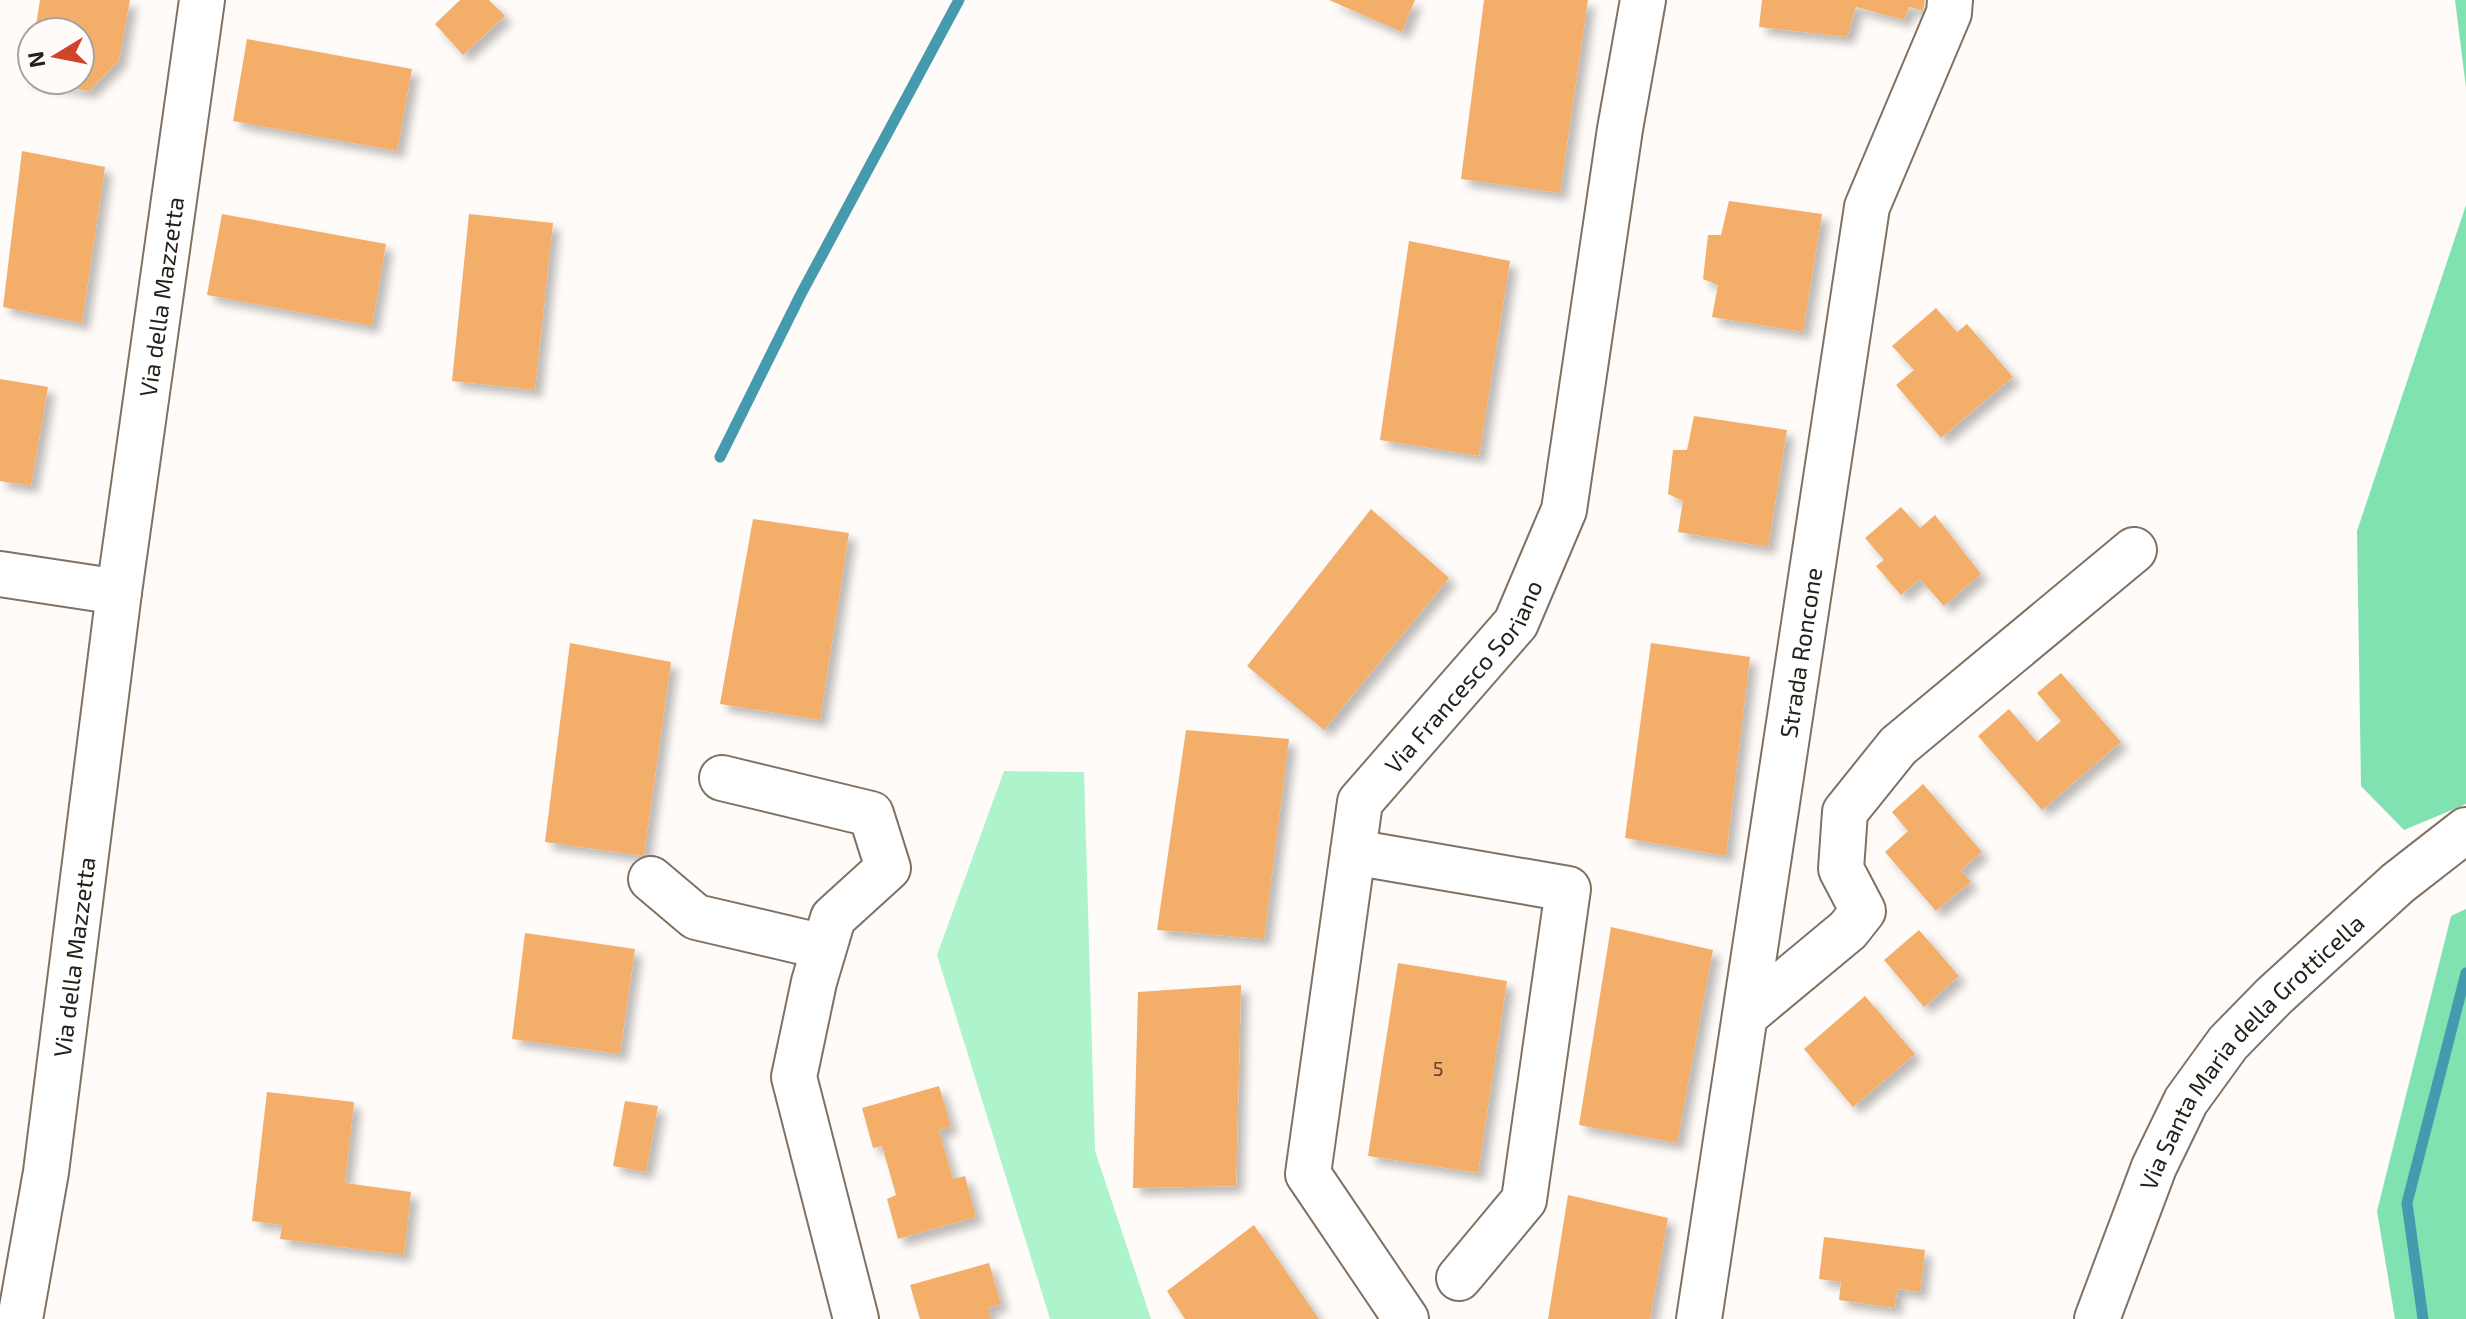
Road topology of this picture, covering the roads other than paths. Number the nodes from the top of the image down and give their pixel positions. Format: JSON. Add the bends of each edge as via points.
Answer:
{"nodes":[{"id":1,"x":202,"y":0,"type":"edge"},
{"id":2,"x":1643,"y":0,"type":"edge"},
{"id":3,"x":1950,"y":0,"type":"edge"},
{"id":4,"x":2134,"y":550,"type":"dead end"},
{"id":5,"x":0,"y":574,"type":"edge"},
{"id":6,"x":119,"y":592,"type":"junction"},
{"id":7,"x":722,"y":778,"type":"dead end"},
{"id":8,"x":2466,"y":830,"type":"edge"},
{"id":9,"x":1353,"y":852,"type":"junction"},
{"id":10,"x":651,"y":879,"type":"dead end"},
{"id":11,"x":824,"y":947,"type":"junction"},
{"id":12,"x":1747,"y":1014,"type":"junction"},
{"id":13,"x":1459,"y":1278,"type":"dead end"},
{"id":14,"x":20,"y":1319,"type":"edge"},
{"id":15,"x":856,"y":1319,"type":"edge"},
{"id":16,"x":1406,"y":1319,"type":"edge"},
{"id":17,"x":1699,"y":1319,"type":"edge"},
{"id":18,"x":2097,"y":1319,"type":"edge"}],
"edges":[{"from":1,"to":6,"type":"street","name":"Via della Mazzetta"},
{"from":2,"to":9,"type":"street","name":"Via Francesco Soriano","via":[[1564,510],[1516,623],[1360,802]]},
{"from":3,"to":12,"type":"street","name":"Strada Roncone","via":[[1867,207]]},
{"from":4,"to":12,"type":"street","via":[[1898,746],[1845,812],[1841,869],[1863,911],[1848,930]]},
{"from":5,"to":6,"type":"street"},
{"from":6,"to":14,"type":"street","name":"Via della Mazzetta","via":[[46,1172]]},
{"from":7,"to":11,"type":"street","via":[[871,814],[888,868],[833,918]]},
{"from":8,"to":18,"type":"street","name":"Via Santa Maria della Grotticella","via":[[2398,883],[2228,1043],[2186,1101],[2154,1167]]},
{"from":9,"to":13,"type":"street","via":[[1568,889],[1524,1200]]},
{"from":9,"to":16,"type":"street","name":"Via Francesco Soriano","via":[[1308,1174]]},
{"from":10,"to":11,"type":"street","via":[[696,917]]},
{"from":11,"to":15,"type":"street","via":[[794,1077]]},
{"from":12,"to":17,"type":"street","name":"Strada Roncone"}]}
